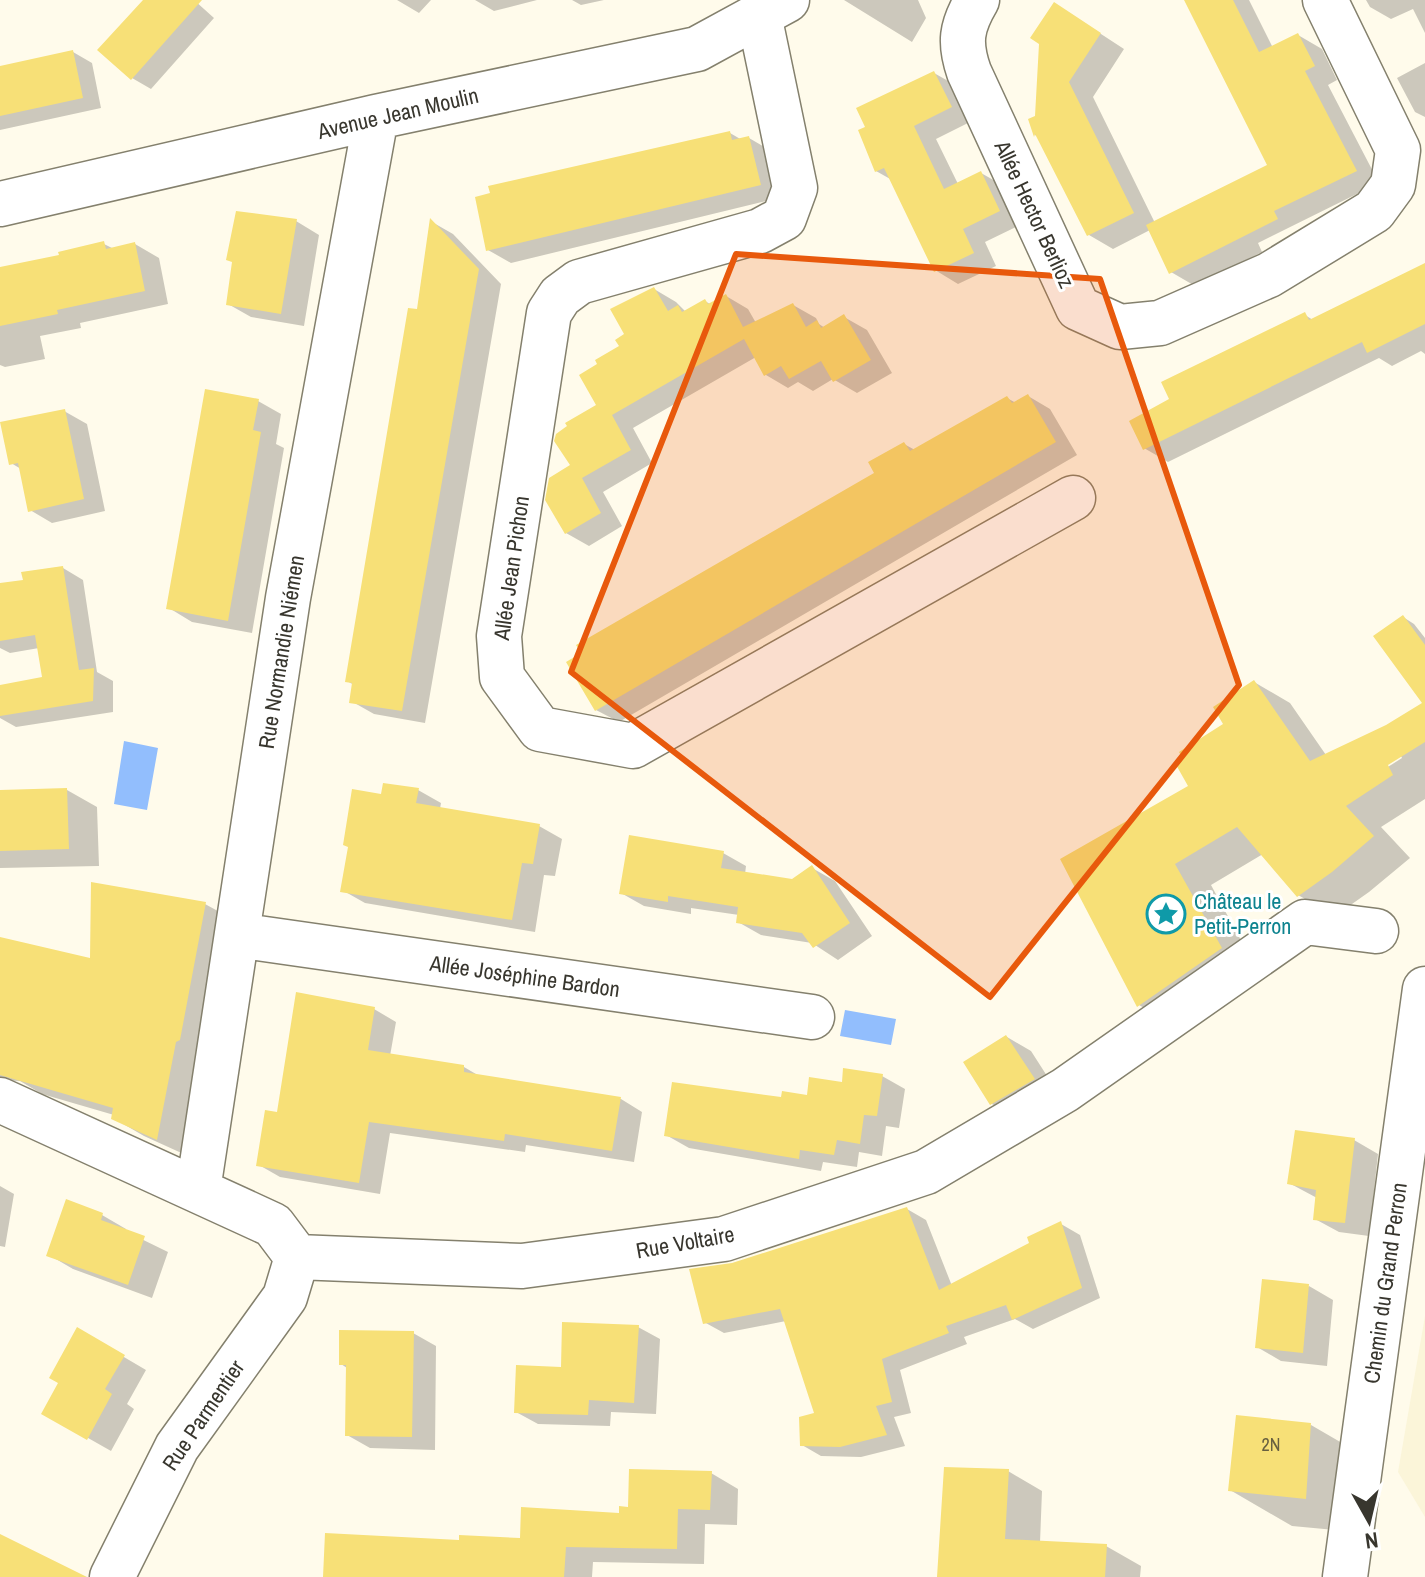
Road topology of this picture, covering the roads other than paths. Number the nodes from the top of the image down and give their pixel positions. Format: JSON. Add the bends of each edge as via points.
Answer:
{"nodes":[{"id":1,"x":977,"y":0,"type":"edge"},
{"id":2,"x":1325,"y":0,"type":"edge"},
{"id":3,"x":773,"y":8,"type":"edge"},
{"id":4,"x":376,"y":117,"type":"junction"},
{"id":5,"x":0,"y":204,"type":"edge"},
{"id":6,"x":1073,"y":498,"type":"dead end"},
{"id":7,"x":1376,"y":931,"type":"dead end"},
{"id":8,"x":237,"y":935,"type":"junction"},
{"id":9,"x":1425,"y":989,"type":"edge"},
{"id":10,"x":812,"y":1017,"type":"dead end"},
{"id":11,"x":0,"y":1100,"type":"edge"},
{"id":12,"x":198,"y":1190,"type":"junction"},
{"id":13,"x":297,"y":1257,"type":"junction"},
{"id":14,"x":112,"y":1577,"type":"edge"},
{"id":15,"x":1345,"y":1577,"type":"edge"}],
"edges":[{"from":1,"to":2,"type":"street","name":"Allée Hector Berlioz","via":[[967,17],[961,48],[969,72],[1078,308],[1120,327],[1160,323],[1269,275],[1374,211],[1393,185],[1398,150]]},
{"from":3,"to":4,"type":"street","name":"Avenue Jean Moulin","via":[[697,49]]},
{"from":3,"to":6,"type":"street","name":"Allée Jean Pichon","via":[[795,188],[784,218],[760,231],[579,282],[549,313],[499,636],[502,677],[540,729],[633,746]]},
{"from":4,"to":5,"type":"street","name":"Avenue Jean Moulin"},
{"from":4,"to":8,"type":"street","name":"Rue Normandie Niémen","via":[[288,598]]},
{"from":7,"to":13,"type":"street","name":"Rue Voltaire","via":[[1305,922],[1065,1090],[926,1172],[724,1239],[522,1266]]},
{"from":8,"to":10,"type":"street","name":"Allée Joséphine Bardon"},
{"from":8,"to":12,"type":"street","name":"Rue Normandie Niémen"},
{"from":9,"to":15,"type":"street","name":"Chemin du Grand Perron"},
{"from":11,"to":12,"type":"street"},
{"from":12,"to":13,"type":"street","via":[[273,1225]]},
{"from":13,"to":14,"type":"street","name":"Rue Parmentier","via":[[285,1297],[177,1447]]}]}
